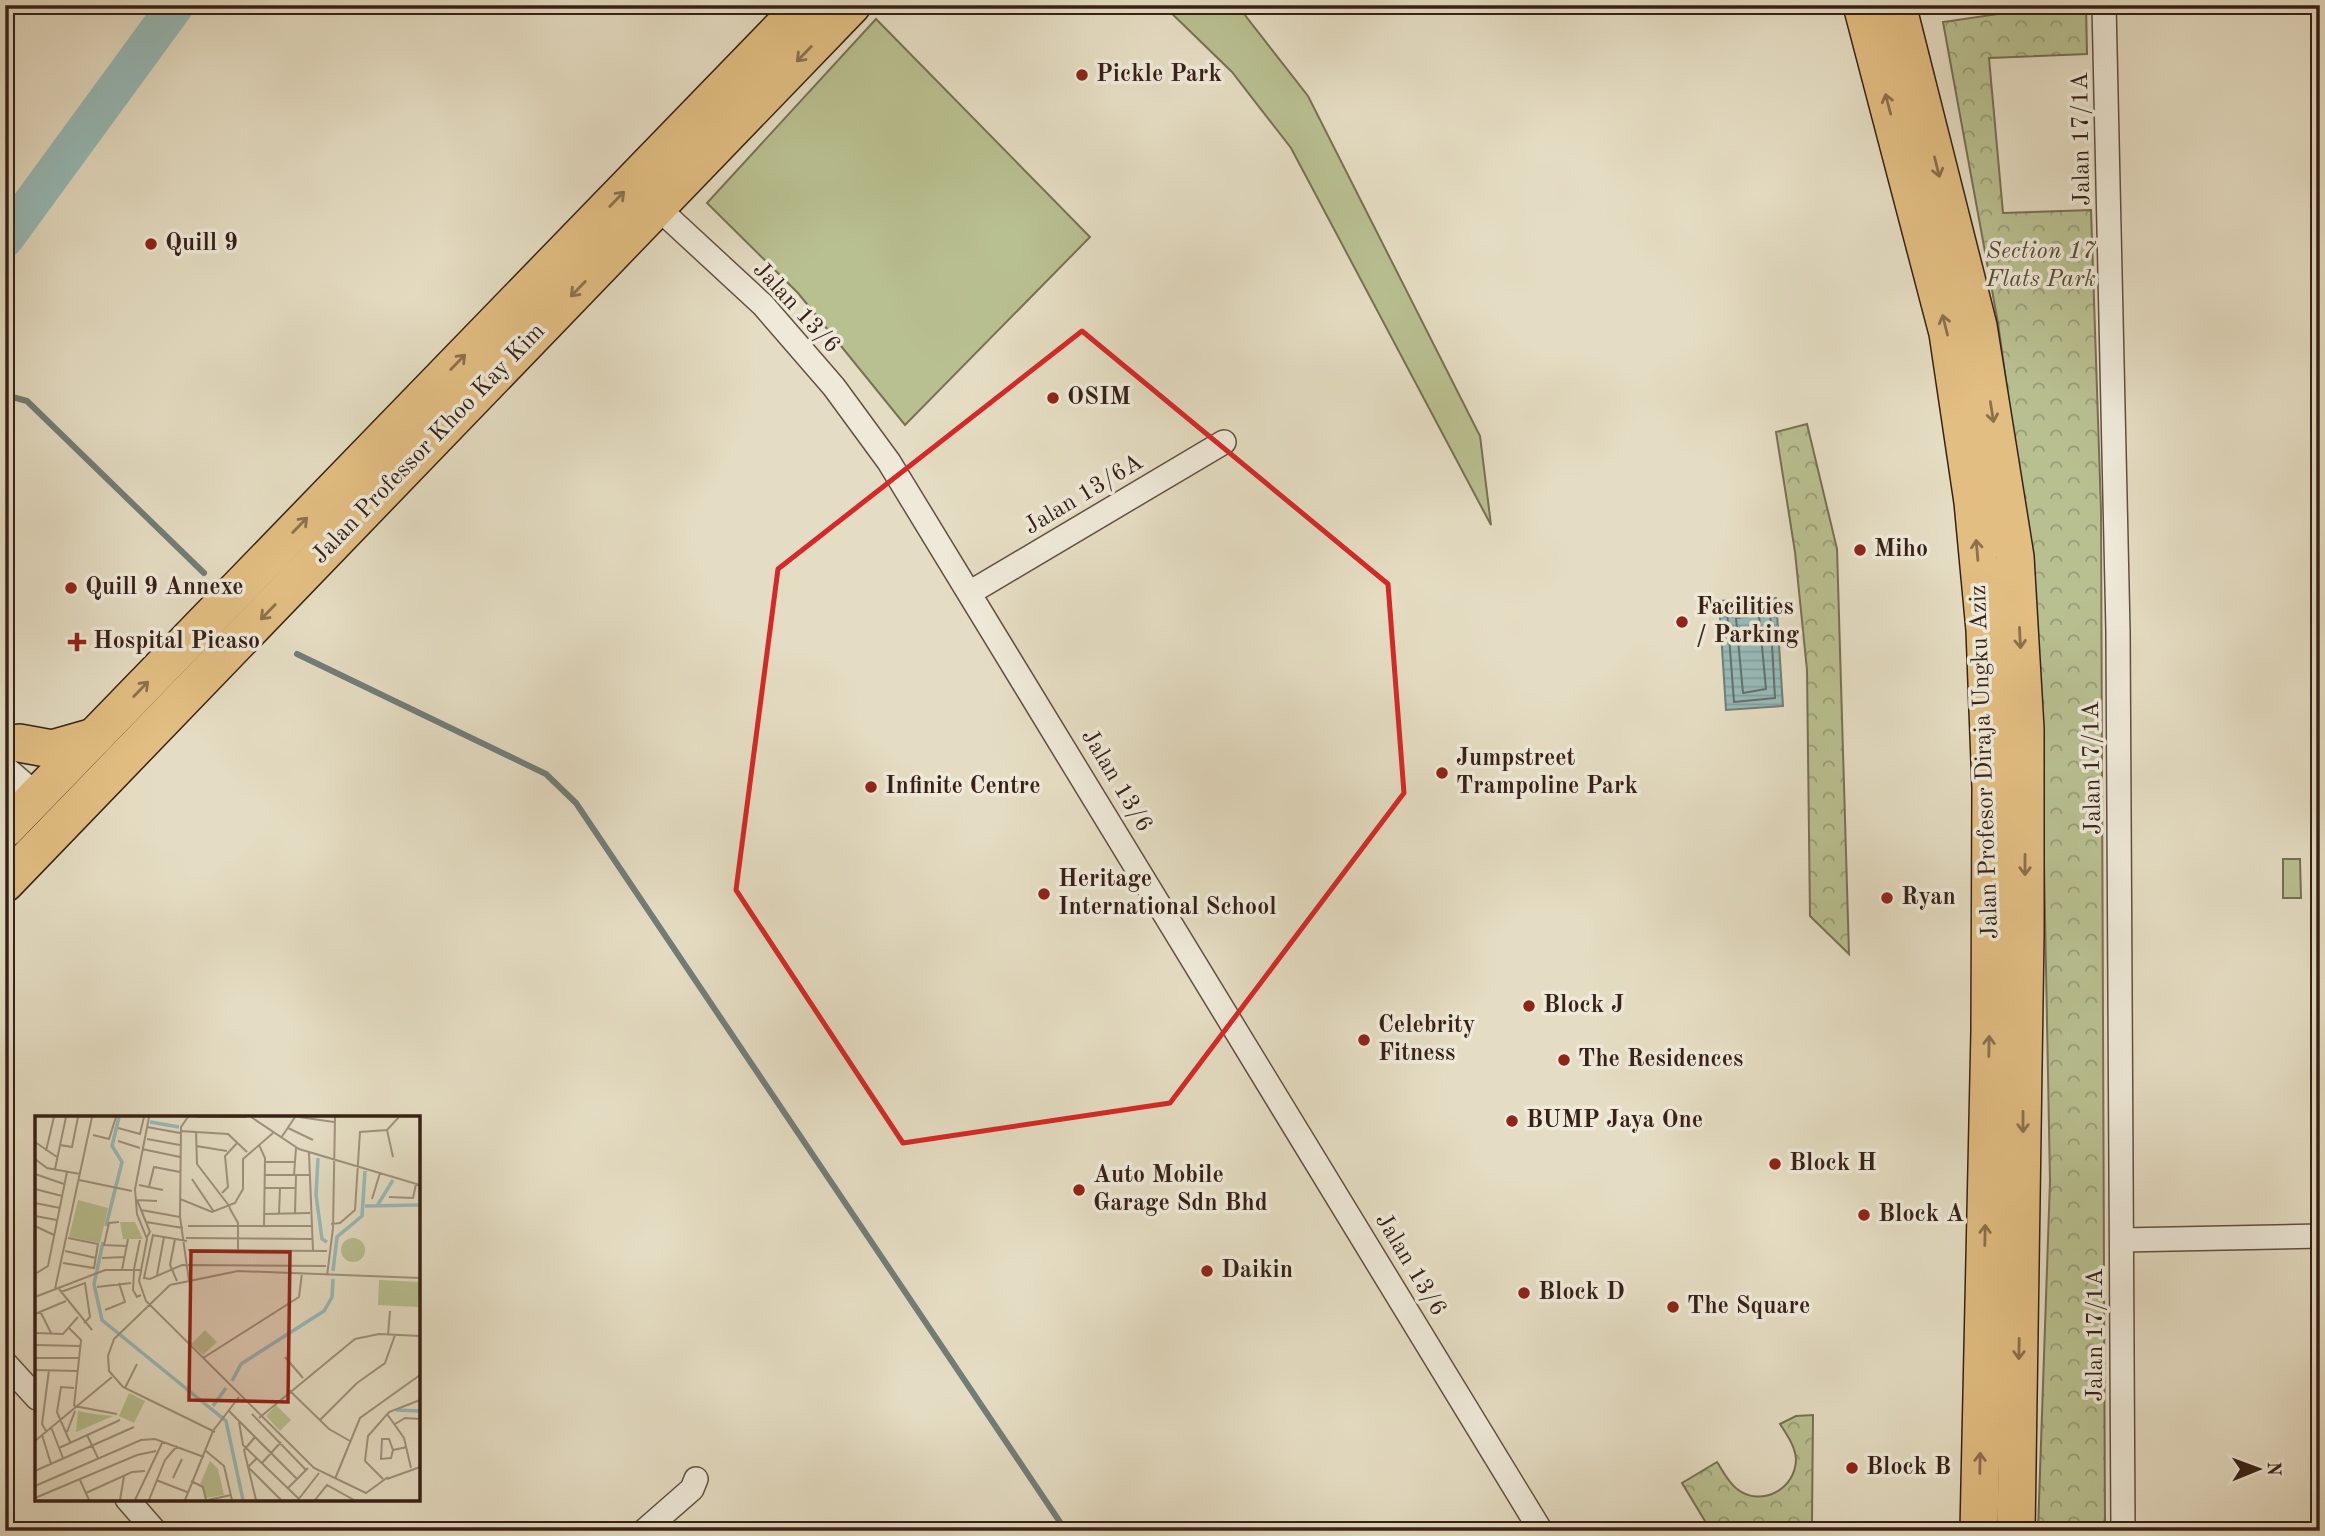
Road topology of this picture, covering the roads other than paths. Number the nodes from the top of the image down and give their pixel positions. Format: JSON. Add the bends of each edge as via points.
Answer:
{"nodes":[{"id":1,"x":804,"y":5,"type":"edge"},
{"id":2,"x":852,"y":5,"type":"edge"},
{"id":3,"x":1862,"y":5,"type":"edge"},
{"id":4,"x":1897,"y":5,"type":"edge"},
{"id":5,"x":2104,"y":5,"type":"edge"},
{"id":6,"x":657,"y":207,"type":"junction"},
{"id":7,"x":1224,"y":442,"type":"dead end"},
{"id":8,"x":971,"y":592,"type":"junction"},
{"id":9,"x":94,"y":737,"type":"junction"},
{"id":10,"x":10,"y":749,"type":"edge"},
{"id":11,"x":134,"y":749,"type":"junction"},
{"id":12,"x":48,"y":790,"type":"junction"},
{"id":13,"x":5,"y":829,"type":"edge"},
{"id":14,"x":5,"y":881,"type":"edge"},
{"id":15,"x":2320,"y":1236,"type":"edge"},
{"id":16,"x":2122,"y":1240,"type":"junction"},
{"id":17,"x":5,"y":1363,"type":"edge"},
{"id":18,"x":35,"y":1396,"type":"edge"},
{"id":19,"x":696,"y":1479,"type":"dead end"},
{"id":20,"x":129,"y":1501,"type":"edge"},
{"id":21,"x":155,"y":1531,"type":"edge"},
{"id":22,"x":644,"y":1531,"type":"edge"},
{"id":23,"x":1541,"y":1531,"type":"edge"},
{"id":24,"x":1979,"y":1531,"type":"edge"},
{"id":25,"x":2016,"y":1531,"type":"edge"},
{"id":26,"x":2123,"y":1531,"type":"edge"}],
"edges":[{"from":9,"to":1,"type":"main road","name":"Jalan Professor Khoo Kay Kim","one_way":true},
{"from":2,"to":6,"type":"main road","name":"Jalan Professor Khoo Kay Kim","one_way":true},
{"from":24,"to":3,"type":"main road","name":"Jalan Profesor Diraja Ungku Aziz","one_way":true,"via":[[1990,1031],[1991,788],[1985,630],[1973,502],[1948,333]]},
{"from":4,"to":25,"type":"main road","name":"Jalan Profesor Diraja Ungku Aziz","one_way":true,"via":[[1978,326],[2015,557],[2025,729]]},
{"from":5,"to":16,"type":"street","name":"Jalan 17/1A","via":[[2118,631]]},
{"from":6,"to":8,"type":"street","name":"Jalan 13/6","via":[[763,305],[834,387],[889,461]]},
{"from":6,"to":11,"type":"main road","name":"Jalan Professor Khoo Kay Kim","one_way":true},
{"from":7,"to":8,"type":"street","name":"Jalan 13/6A"},
{"from":8,"to":23,"type":"street","name":"Jalan 13/6"},
{"from":9,"to":10,"type":"main road","via":[[52,749]]},
{"from":9,"to":12,"type":"main road","name":"Jalan Professor Khoo Kay Kim"},
{"from":10,"to":12,"type":"street"},
{"from":11,"to":12,"type":"main road"},
{"from":11,"to":14,"type":"main road","name":"Jalan Professor Khoo Kay Kim"},
{"from":12,"to":13,"type":"main road","name":"Jalan Professor Khoo Kay Kim"},
{"from":12,"to":14,"type":"main road","via":[[51,813],[43,830]]},
{"from":15,"to":16,"type":"street"},
{"from":16,"to":26,"type":"street","name":"Jalan 17/1A"},
{"from":17,"to":18,"type":"street"},
{"from":19,"to":22,"type":"street","via":[[692,1489]]},
{"from":20,"to":21,"type":"street"}]}
